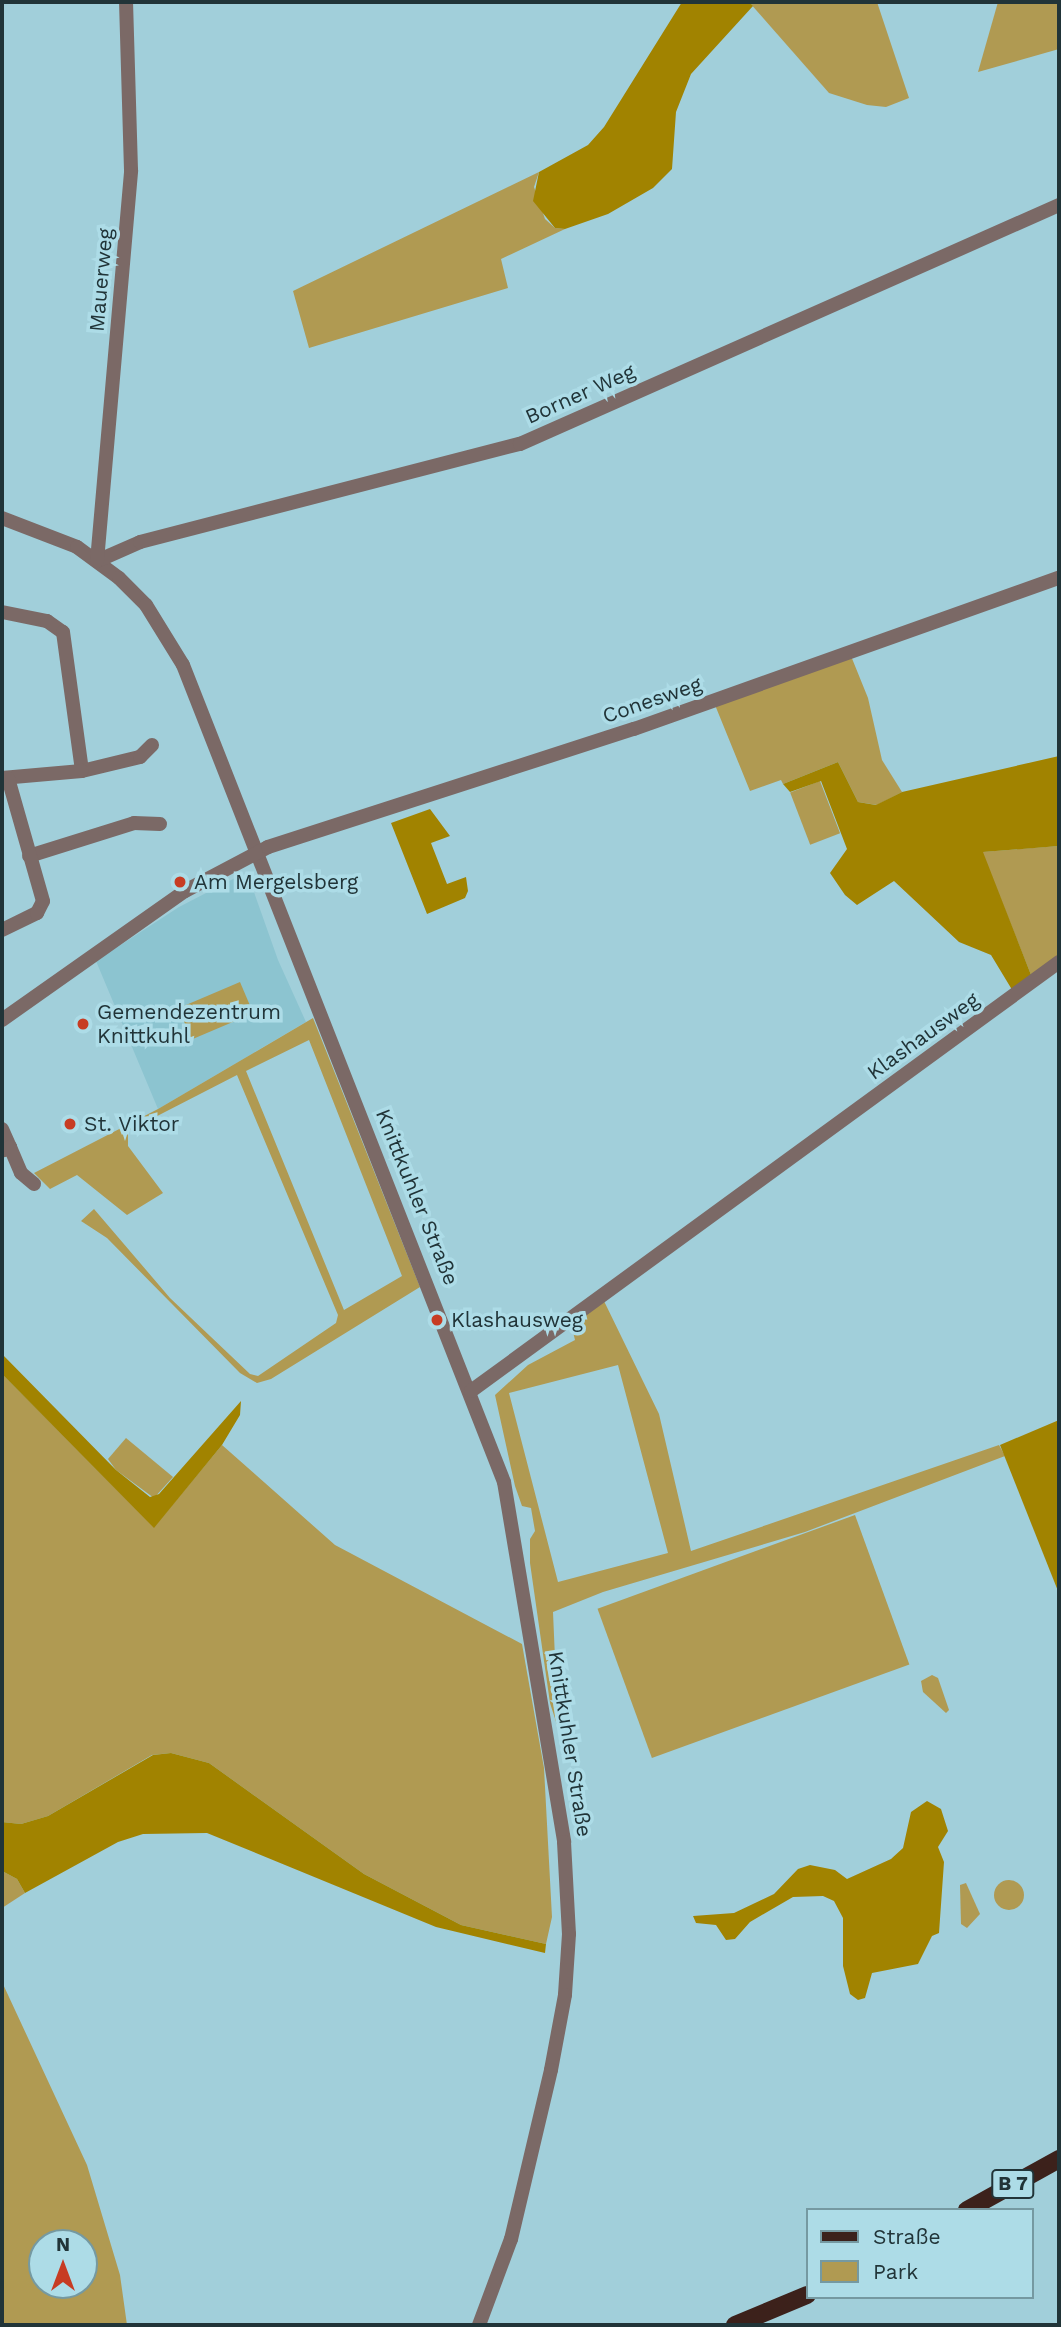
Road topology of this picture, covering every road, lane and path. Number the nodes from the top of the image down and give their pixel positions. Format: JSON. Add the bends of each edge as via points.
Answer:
{"nodes":[{"id":1,"x":126,"y":2,"type":"edge"},
{"id":2,"x":1059,"y":205,"type":"edge"},
{"id":3,"x":2,"y":518,"type":"edge"},
{"id":4,"x":97,"y":561,"type":"junction"},
{"id":5,"x":1059,"y":578,"type":"edge"},
{"id":6,"x":2,"y":612,"type":"edge"},
{"id":7,"x":152,"y":745,"type":"dead end"},
{"id":8,"x":82,"y":771,"type":"junction"},
{"id":9,"x":5,"y":778,"type":"edge"},
{"id":10,"x":160,"y":824,"type":"dead end"},
{"id":11,"x":256,"y":852,"type":"junction"},
{"id":12,"x":29,"y":856,"type":"junction"},
{"id":13,"x":2,"y":930,"type":"edge"},
{"id":14,"x":1059,"y":962,"type":"edge"},
{"id":15,"x":2,"y":1020,"type":"edge"},
{"id":16,"x":2,"y":1129,"type":"edge"},
{"id":17,"x":6,"y":1149,"type":"edge"},
{"id":18,"x":34,"y":1184,"type":"dead end"},
{"id":19,"x":471,"y":1391,"type":"junction"},
{"id":20,"x":1059,"y":2160,"type":"edge"},
{"id":21,"x":971,"y":2208,"type":"edge"},
{"id":22,"x":806,"y":2295,"type":"edge"},
{"id":23,"x":479,"y":2325,"type":"edge"},
{"id":24,"x":734,"y":2325,"type":"edge"}],
"edges":[{"from":1,"to":4,"type":"street","name":"Mauerweg","via":[[131,170]]},
{"from":2,"to":4,"type":"street","name":"Borner Weg","via":[[520,443],[139,542]]},
{"from":3,"to":4,"type":"street","name":"Knittkuhler Straße","via":[[40,530]]},
{"from":4,"to":11,"type":"street","name":"Knittkuhler Straße","via":[[146,605],[183,665]]},
{"from":5,"to":11,"type":"street","name":"Conesweg","via":[[634,729]]},
{"from":6,"to":8,"type":"street","via":[[47,621],[64,632]]},
{"from":7,"to":8,"type":"street","via":[[140,757]]},
{"from":8,"to":9,"type":"street"},
{"from":9,"to":12,"type":"street"},
{"from":10,"to":12,"type":"street","via":[[134,823]]},
{"from":11,"to":15,"type":"street","via":[[186,891]]},
{"from":11,"to":19,"type":"street","name":"Knittkuhler Straße"},
{"from":12,"to":13,"type":"street","via":[[42,910]]},
{"from":14,"to":19,"type":"street","name":"Klashausweg"},
{"from":16,"to":17,"type":"street"},
{"from":17,"to":18,"type":"street"},
{"from":19,"to":23,"type":"street","name":"Knittkuhler Straße","via":[[498,1464],[516,1539],[564,1842],[569,1902],[565,1995],[551,2070],[511,2239]]},
{"from":20,"to":21,"type":"main road","number":"B 7"},
{"from":22,"to":24,"type":"main road"}]}
